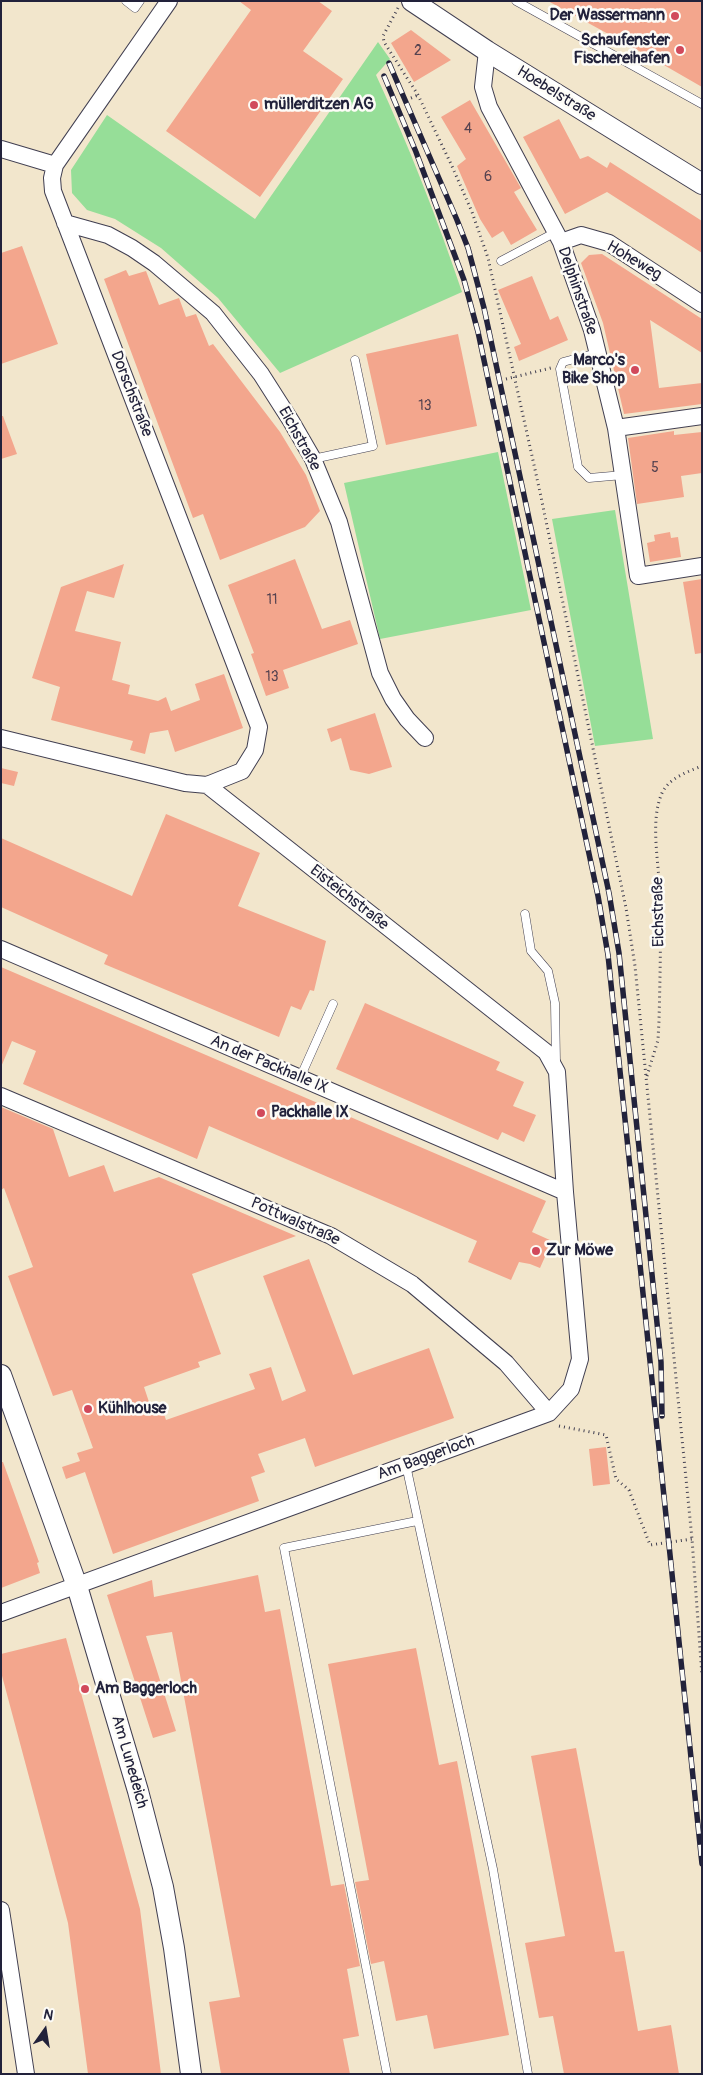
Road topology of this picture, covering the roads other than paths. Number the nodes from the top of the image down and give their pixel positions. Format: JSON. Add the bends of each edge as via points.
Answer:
{"nodes":[{"id":1,"x":126,"y":1,"type":"edge"},
{"id":2,"x":140,"y":1,"type":"edge"},
{"id":3,"x":169,"y":1,"type":"edge"},
{"id":4,"x":412,"y":1,"type":"edge"},
{"id":5,"x":516,"y":1,"type":"edge"},
{"id":6,"x":487,"y":51,"type":"junction"},
{"id":7,"x":702,"y":104,"type":"edge"},
{"id":8,"x":1,"y":149,"type":"edge"},
{"id":9,"x":56,"y":165,"type":"junction"},
{"id":10,"x":702,"y":184,"type":"edge"},
{"id":11,"x":65,"y":223,"type":"junction"},
{"id":12,"x":558,"y":237,"type":"junction"},
{"id":13,"x":501,"y":261,"type":"dead end"},
{"id":14,"x":702,"y":304,"type":"edge"},
{"id":15,"x":597,"y":353,"type":"junction"},
{"id":16,"x":355,"y":360,"type":"dead end"},
{"id":17,"x":702,"y":416,"type":"edge"},
{"id":18,"x":616,"y":428,"type":"junction"},
{"id":19,"x":312,"y":459,"type":"junction"},
{"id":20,"x":623,"y":474,"type":"junction"},
{"id":21,"x":702,"y":566,"type":"edge"},
{"id":22,"x":1,"y":738,"type":"edge"},
{"id":23,"x":425,"y":738,"type":"dead end"},
{"id":24,"x":207,"y":785,"type":"junction"},
{"id":25,"x":525,"y":914,"type":"dead end"},
{"id":26,"x":1,"y":949,"type":"edge"},
{"id":27,"x":333,"y":1004,"type":"dead end"},
{"id":28,"x":557,"y":1072,"type":"junction"},
{"id":29,"x":300,"y":1078,"type":"junction"},
{"id":30,"x":1,"y":1096,"type":"edge"},
{"id":31,"x":565,"y":1192,"type":"junction"},
{"id":32,"x":1,"y":1375,"type":"edge"},
{"id":33,"x":549,"y":1413,"type":"junction"},
{"id":34,"x":406,"y":1465,"type":"junction"},
{"id":35,"x":417,"y":1521,"type":"junction"},
{"id":36,"x":77,"y":1586,"type":"junction"},
{"id":37,"x":1,"y":1614,"type":"edge"},
{"id":38,"x":1,"y":1910,"type":"edge"},
{"id":39,"x":26,"y":2074,"type":"edge"},
{"id":40,"x":191,"y":2074,"type":"edge"},
{"id":41,"x":387,"y":2074,"type":"edge"},
{"id":42,"x":528,"y":2074,"type":"edge"}],
"edges":[{"from":1,"to":2,"type":"lane","via":[[135,8]]},
{"from":3,"to":9,"type":"street","name":"Dorschstraße"},
{"from":4,"to":6,"type":"street","name":"Hoebelstraße"},
{"from":5,"to":7,"type":"lane"},
{"from":6,"to":10,"type":"street","name":"Hoebelstraße"},
{"from":6,"to":12,"type":"street","name":"Delphinstraße","via":[[483,87],[489,107]]},
{"from":8,"to":9,"type":"street"},
{"from":9,"to":11,"type":"street","name":"Dorschstraße","via":[[52,191]]},
{"from":11,"to":19,"type":"street","name":"Eichstraße","via":[[108,236],[132,248],[213,313],[261,374]]},
{"from":11,"to":24,"type":"street","name":"Dorschstraße","via":[[258,727],[255,750],[242,771]]},
{"from":12,"to":13,"type":"lane"},
{"from":12,"to":14,"type":"street","name":"Hoheweg","via":[[581,235],[609,243]]},
{"from":12,"to":15,"type":"street","name":"Delphinstraße","via":[[592,330]]},
{"from":15,"to":18,"type":"street","name":"Delphinstraße"},
{"from":15,"to":20,"type":"lane","via":[[563,362],[561,366],[578,468],[589,478]]},
{"from":16,"to":19,"type":"lane","via":[[373,446]]},
{"from":17,"to":18,"type":"street"},
{"from":18,"to":20,"type":"street","name":"Delphinstraße"},
{"from":19,"to":23,"type":"street","name":"Eichstraße","via":[[339,522],[380,673],[393,699]]},
{"from":20,"to":21,"type":"street","name":"Delphinstraße","via":[[638,576]]},
{"from":22,"to":24,"type":"street","via":[[185,783]]},
{"from":24,"to":28,"type":"street","name":"Eisteichstraße","via":[[546,1052]]},
{"from":25,"to":28,"type":"lane","via":[[530,951],[548,971],[555,1003]]},
{"from":26,"to":29,"type":"street","name":"An der Packhalle IX"},
{"from":27,"to":29,"type":"lane"},
{"from":28,"to":31,"type":"street","name":"Eisteichstraße"},
{"from":29,"to":31,"type":"street","name":"An der Packhalle IX"},
{"from":30,"to":33,"type":"street","name":"Pottwalstraße","via":[[331,1236],[412,1284],[462,1324],[506,1363]]},
{"from":31,"to":33,"type":"street","name":"Am Baggerloch","via":[[580,1359],[571,1388]]},
{"from":32,"to":36,"type":"street","name":"Am Lunedeich"},
{"from":33,"to":34,"type":"street","name":"Am Baggerloch"},
{"from":34,"to":35,"type":"lane"},
{"from":34,"to":36,"type":"street","name":"Am Baggerloch"},
{"from":35,"to":41,"type":"lane","via":[[284,1548]]},
{"from":35,"to":42,"type":"lane","via":[[493,1869]]},
{"from":36,"to":37,"type":"street","name":"Am Baggerloch"},
{"from":36,"to":40,"type":"street","name":"Am Lunedeich","via":[[163,1887]]},
{"from":38,"to":39,"type":"street"}]}
